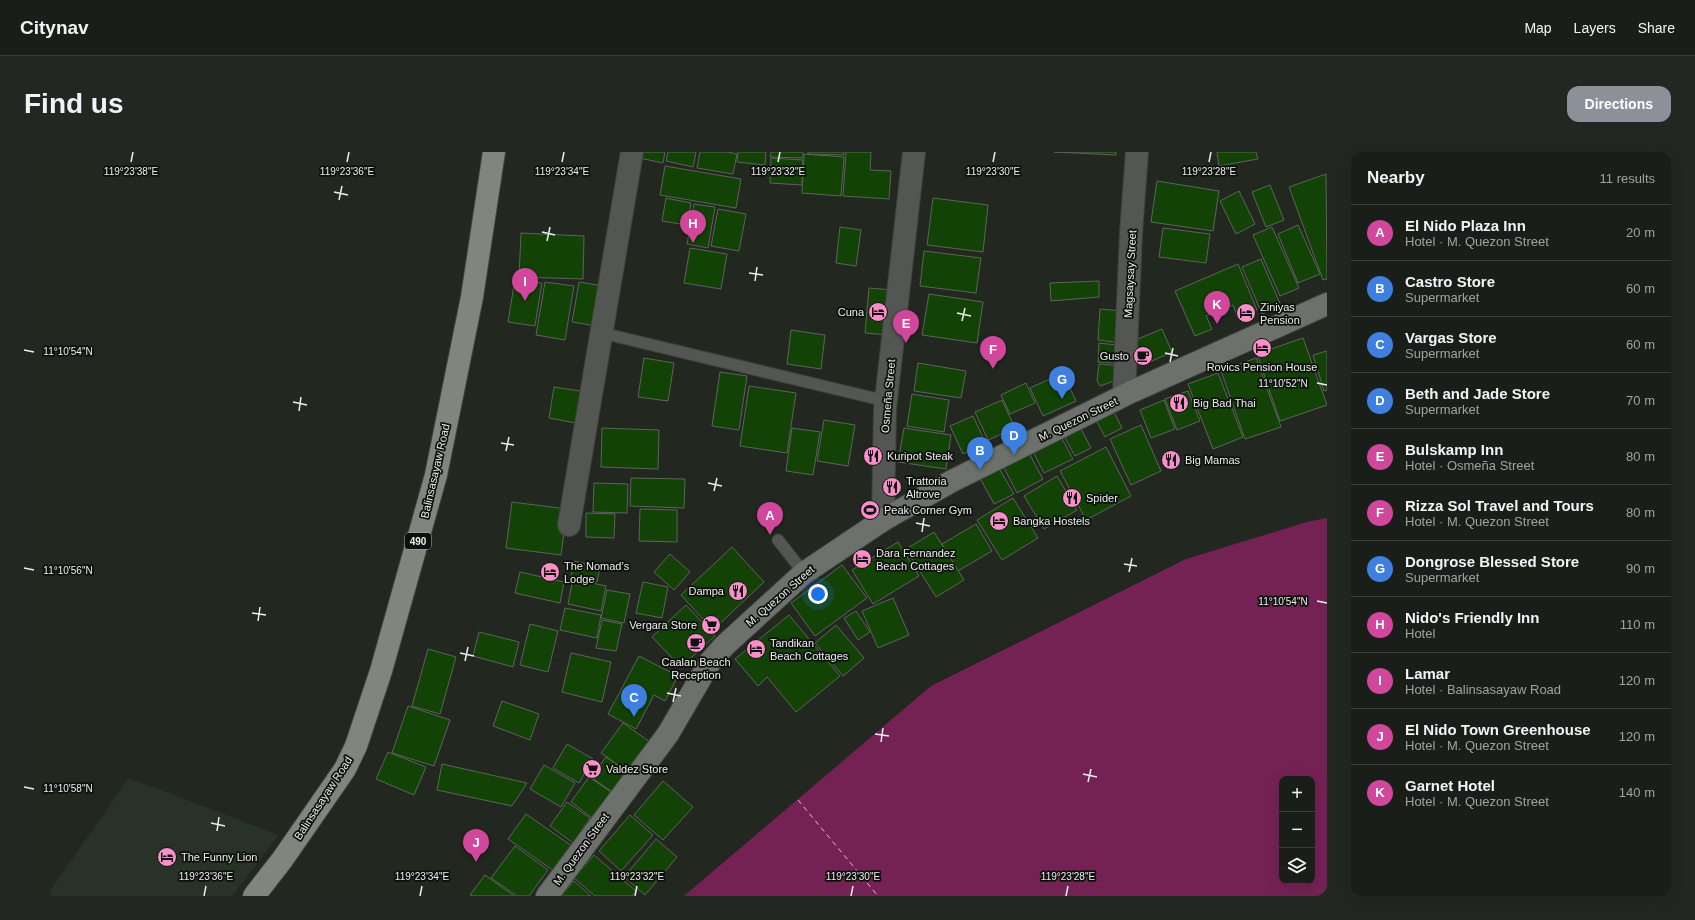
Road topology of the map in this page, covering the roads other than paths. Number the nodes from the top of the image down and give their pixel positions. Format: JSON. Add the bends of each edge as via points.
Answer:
{"nodes":[{"id":1,"x":494,"y":152,"type":"edge"},
{"id":2,"x":632,"y":152,"type":"edge"},
{"id":3,"x":914,"y":152,"type":"edge"},
{"id":4,"x":1137,"y":152,"type":"edge"},
{"id":5,"x":1327,"y":304,"type":"edge"},
{"id":6,"x":602,"y":333,"type":"junction"},
{"id":7,"x":1124,"y":396,"type":"junction"},
{"id":8,"x":886,"y":401,"type":"junction"},
{"id":9,"x":883,"y":520,"type":"junction"},
{"id":10,"x":569,"y":524,"type":"dead end"},
{"id":11,"x":778,"y":540,"type":"dead end"},
{"id":12,"x":804,"y":573,"type":"junction"},
{"id":13,"x":254,"y":896,"type":"edge"},
{"id":14,"x":547,"y":896,"type":"edge"}],
"edges":[{"from":1,"to":13,"type":"main road","name":"Balinsasayaw Road","number":"490","via":[[472,297],[436,476],[381,671],[356,746],[345,769]]},
{"from":2,"to":6,"type":"street"},
{"from":3,"to":8,"type":"street","name":"Osmeña Street"},
{"from":4,"to":7,"type":"street","name":"Magsaysay Street"},
{"from":5,"to":7,"type":"street","name":"M. Quezon Street"},
{"from":6,"to":8,"type":"lane"},
{"from":6,"to":10,"type":"street"},
{"from":7,"to":9,"type":"street","name":"M. Quezon Street","via":[[952,481]]},
{"from":8,"to":9,"type":"street","name":"Osmeña Street"},
{"from":9,"to":12,"type":"street","name":"M. Quezon Street"},
{"from":11,"to":12,"type":"lane"},
{"from":12,"to":14,"type":"street","name":"M. Quezon Street","via":[[710,662],[668,734]]}]}
